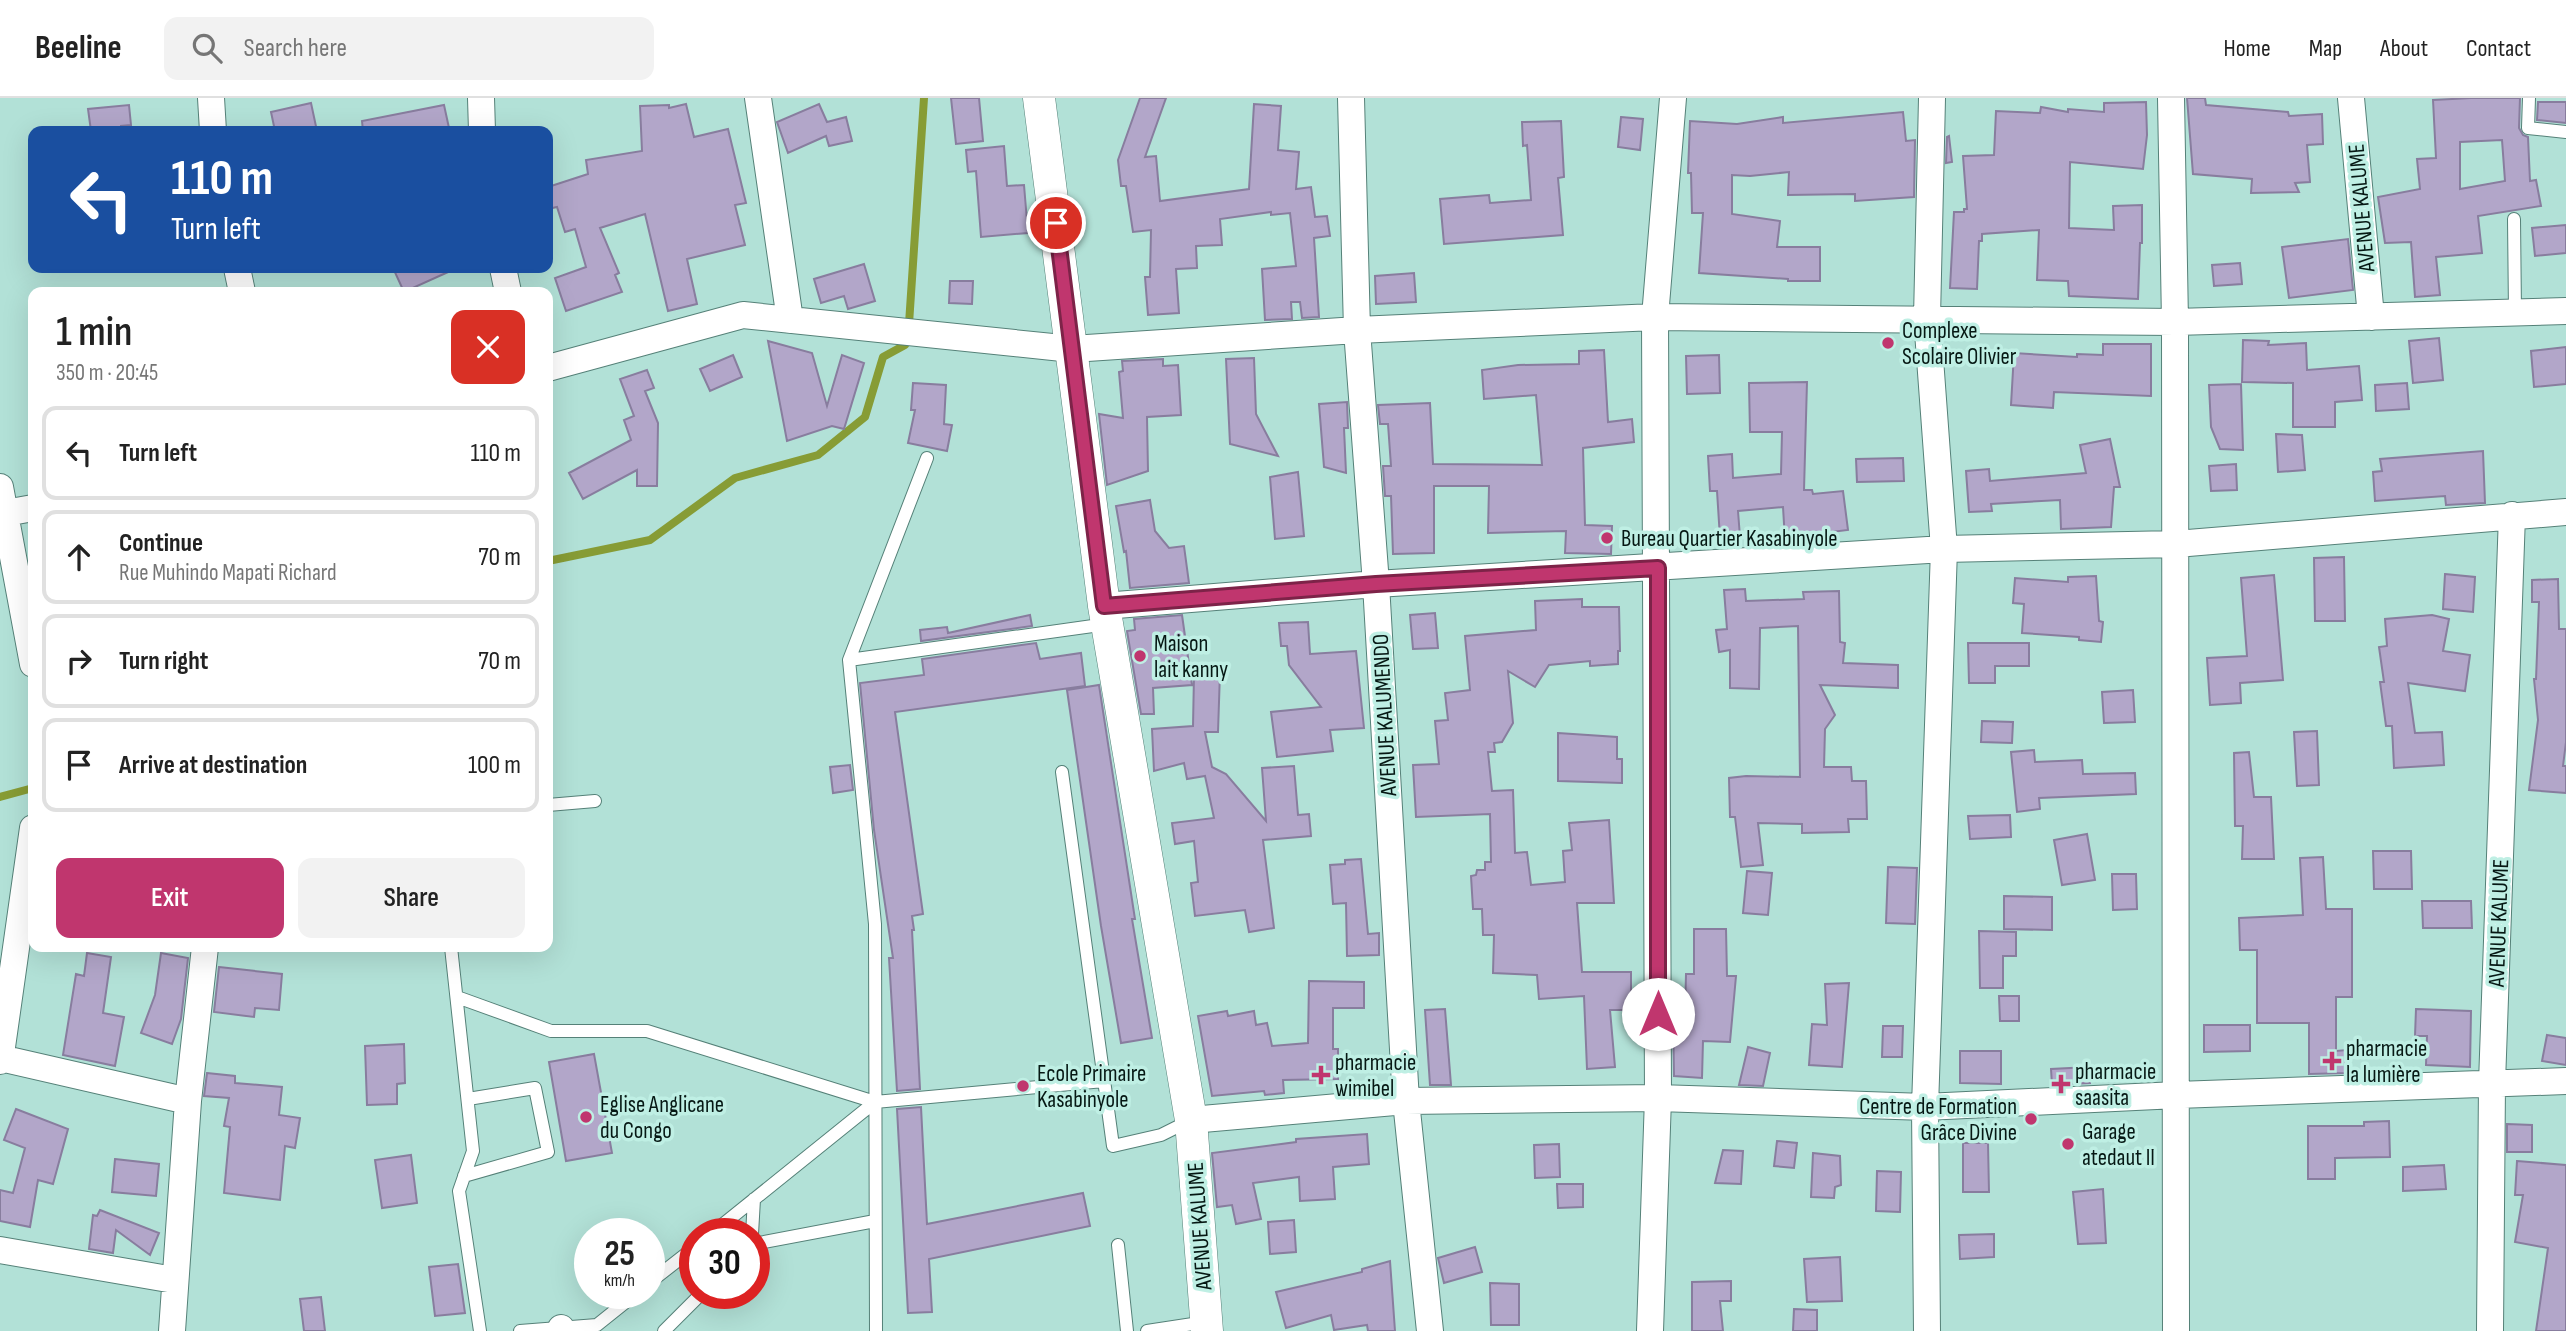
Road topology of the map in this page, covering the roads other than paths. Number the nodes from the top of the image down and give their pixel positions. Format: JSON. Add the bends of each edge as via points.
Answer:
{"nodes":[{"id":1,"x":211,"y":98,"type":"edge"},
{"id":2,"x":481,"y":98,"type":"edge"},
{"id":3,"x":758,"y":98,"type":"edge"},
{"id":4,"x":1039,"y":98,"type":"edge"},
{"id":5,"x":1351,"y":98,"type":"edge"},
{"id":6,"x":1673,"y":98,"type":"edge"},
{"id":7,"x":1932,"y":98,"type":"edge"},
{"id":8,"x":2171,"y":98,"type":"edge"},
{"id":9,"x":2351,"y":98,"type":"edge"},
{"id":10,"x":2529,"y":98,"type":"edge"},
{"id":11,"x":213,"y":126,"type":"edge"},
{"id":12,"x":482,"y":126,"type":"edge"},
{"id":13,"x":2566,"y":132,"type":"edge"},
{"id":14,"x":2514,"y":219,"type":"dead end"},
{"id":15,"x":2566,"y":311,"type":"edge"},
{"id":16,"x":2515,"y":313,"type":"junction"},
{"id":17,"x":1655,"y":317,"type":"junction"},
{"id":18,"x":2371,"y":317,"type":"junction"},
{"id":19,"x":1927,"y":318,"type":"junction"},
{"id":20,"x":790,"y":320,"type":"junction"},
{"id":21,"x":2175,"y":322,"type":"junction"},
{"id":22,"x":1357,"y":330,"type":"junction"},
{"id":23,"x":1072,"y":349,"type":"junction"},
{"id":24,"x":553,"y":367,"type":"edge"},
{"id":25,"x":927,"y":458,"type":"dead end"},
{"id":26,"x":0,"y":487,"type":"edge"},
{"id":27,"x":28,"y":509,"type":"edge"},
{"id":28,"x":2566,"y":512,"type":"edge"},
{"id":29,"x":3,"y":513,"type":"edge"},
{"id":30,"x":2512,"y":515,"type":"junction"},
{"id":31,"x":2176,"y":544,"type":"junction"},
{"id":32,"x":1944,"y":549,"type":"junction"},
{"id":33,"x":1658,"y":568,"type":"junction"},
{"id":34,"x":1376,"y":584,"type":"junction"},
{"id":35,"x":1106,"y":615,"type":"junction"},
{"id":36,"x":28,"y":639,"type":"edge"},
{"id":37,"x":849,"y":660,"type":"junction"},
{"id":38,"x":1062,"y":772,"type":"dead end"},
{"id":39,"x":595,"y":801,"type":"dead end"},
{"id":40,"x":553,"y":805,"type":"edge"},
{"id":41,"x":28,"y":863,"type":"edge"},
{"id":42,"x":204,"y":952,"type":"edge"},
{"id":43,"x":452,"y":952,"type":"edge"},
{"id":44,"x":457,"y":997,"type":"junction"},
{"id":45,"x":0,"y":1059,"type":"edge"},
{"id":46,"x":1104,"y":1081,"type":"junction"},
{"id":47,"x":2566,"y":1081,"type":"edge"},
{"id":48,"x":2492,"y":1083,"type":"junction"},
{"id":49,"x":2177,"y":1095,"type":"junction"},
{"id":50,"x":1658,"y":1098,"type":"junction"},
{"id":51,"x":468,"y":1099,"type":"junction"},
{"id":52,"x":188,"y":1101,"type":"junction"},
{"id":53,"x":1406,"y":1101,"type":"junction"},
{"id":54,"x":875,"y":1102,"type":"junction"},
{"id":55,"x":1925,"y":1107,"type":"junction"},
{"id":56,"x":1191,"y":1120,"type":"junction"},
{"id":57,"x":464,"y":1176,"type":"junction"},
{"id":58,"x":754,"y":1199,"type":"junction"},
{"id":59,"x":731,"y":1218,"type":"edge"},
{"id":60,"x":753,"y":1218,"type":"edge"},
{"id":61,"x":875,"y":1221,"type":"junction"},
{"id":62,"x":770,"y":1241,"type":"edge"},
{"id":63,"x":1118,"y":1245,"type":"dead end"},
{"id":64,"x":0,"y":1250,"type":"edge"},
{"id":65,"x":679,"y":1260,"type":"edge"},
{"id":66,"x":665,"y":1271,"type":"edge"},
{"id":67,"x":174,"y":1280,"type":"junction"},
{"id":68,"x":617,"y":1309,"type":"edge"},
{"id":69,"x":686,"y":1309,"type":"edge"},
{"id":70,"x":1207,"y":1326,"type":"edge"},
{"id":71,"x":561,"y":1329,"type":"edge"},
{"id":72,"x":172,"y":1331,"type":"edge"},
{"id":73,"x":480,"y":1331,"type":"edge"},
{"id":74,"x":520,"y":1331,"type":"edge"},
{"id":75,"x":664,"y":1331,"type":"edge"},
{"id":76,"x":876,"y":1331,"type":"edge"},
{"id":77,"x":1127,"y":1331,"type":"edge"},
{"id":78,"x":1147,"y":1331,"type":"edge"},
{"id":79,"x":1430,"y":1331,"type":"edge"},
{"id":80,"x":1650,"y":1331,"type":"edge"},
{"id":81,"x":1927,"y":1331,"type":"edge"},
{"id":82,"x":2176,"y":1331,"type":"edge"},
{"id":83,"x":2490,"y":1331,"type":"edge"}],
"edges":[{"from":1,"to":11,"type":"street"},
{"from":2,"to":12,"type":"street"},
{"from":3,"to":20,"type":"street"},
{"from":4,"to":23,"type":"street","name":"AVENUE KALUME"},
{"from":5,"to":22,"type":"street","name":"AVENUE KALUMENDO"},
{"from":6,"to":17,"type":"street"},
{"from":7,"to":19,"type":"street"},
{"from":8,"to":21,"type":"street"},
{"from":9,"to":18,"type":"street","name":"AVENUE KALUME"},
{"from":10,"to":13,"type":"lane","via":[[2528,128]]},
{"from":14,"to":16,"type":"lane"},
{"from":15,"to":16,"type":"street"},
{"from":16,"to":18,"type":"street"},
{"from":17,"to":19,"type":"street"},
{"from":17,"to":22,"type":"street"},
{"from":17,"to":33,"type":"street"},
{"from":18,"to":21,"type":"street"},
{"from":19,"to":21,"type":"street"},
{"from":19,"to":32,"type":"street"},
{"from":20,"to":23,"type":"street"},
{"from":20,"to":24,"type":"street","via":[[743,315]]},
{"from":21,"to":31,"type":"street"},
{"from":22,"to":23,"type":"street"},
{"from":22,"to":34,"type":"street","name":"AVENUE KALUMENDO"},
{"from":23,"to":35,"type":"street","name":"AVENUE KALUME"},
{"from":25,"to":37,"type":"lane"},
{"from":26,"to":29,"type":"street"},
{"from":27,"to":29,"type":"street"},
{"from":28,"to":30,"type":"street"},
{"from":29,"to":36,"type":"street"},
{"from":30,"to":31,"type":"street"},
{"from":30,"to":48,"type":"street","name":"AVENUE KALUME"},
{"from":31,"to":32,"type":"street"},
{"from":31,"to":49,"type":"street"},
{"from":32,"to":33,"type":"street"},
{"from":32,"to":55,"type":"street"},
{"from":33,"to":34,"type":"street"},
{"from":33,"to":50,"type":"street"},
{"from":34,"to":35,"type":"street"},
{"from":34,"to":53,"type":"street","name":"AVENUE KALUMENDO"},
{"from":35,"to":37,"type":"lane"},
{"from":35,"to":56,"type":"street","name":"AVENUE KALUME"},
{"from":37,"to":54,"type":"lane","via":[[875,924]]},
{"from":38,"to":46,"type":"lane"},
{"from":39,"to":40,"type":"lane"},
{"from":41,"to":45,"type":"street"},
{"from":42,"to":52,"type":"street"},
{"from":43,"to":44,"type":"lane"},
{"from":44,"to":51,"type":"lane"},
{"from":44,"to":54,"type":"lane","via":[[551,1031],[647,1031]]},
{"from":45,"to":52,"type":"street"},
{"from":46,"to":54,"type":"lane"},
{"from":46,"to":56,"type":"lane","via":[[1113,1146],[1161,1135]]},
{"from":47,"to":48,"type":"street"},
{"from":48,"to":49,"type":"street"},
{"from":48,"to":83,"type":"street","name":"AVENUE KALUME"},
{"from":49,"to":55,"type":"street"},
{"from":49,"to":82,"type":"street"},
{"from":50,"to":53,"type":"street"},
{"from":50,"to":55,"type":"street"},
{"from":50,"to":80,"type":"street"},
{"from":51,"to":57,"type":"lane","via":[[473,1151]]},
{"from":51,"to":57,"type":"lane","via":[[536,1088],[548,1152]]},
{"from":52,"to":67,"type":"street"},
{"from":53,"to":56,"type":"street"},
{"from":53,"to":79,"type":"street","name":"AVENUE KALUMENDO"},
{"from":54,"to":58,"type":"lane"},
{"from":54,"to":61,"type":"lane"},
{"from":55,"to":81,"type":"street"},
{"from":56,"to":70,"type":"street","name":"AVENUE KALUME"},
{"from":57,"to":73,"type":"lane","via":[[458,1191]]},
{"from":58,"to":59,"type":"lane"},
{"from":58,"to":60,"type":"lane"},
{"from":61,"to":62,"type":"lane"},
{"from":61,"to":76,"type":"lane"},
{"from":63,"to":77,"type":"lane"},
{"from":64,"to":67,"type":"street"},
{"from":65,"to":66,"type":"lane"},
{"from":67,"to":72,"type":"street"},
{"from":68,"to":71,"type":"lane","via":[[597,1325]]},
{"from":69,"to":75,"type":"lane"},
{"from":70,"to":78,"type":"lane"},
{"from":71,"to":74,"type":"lane"}]}
